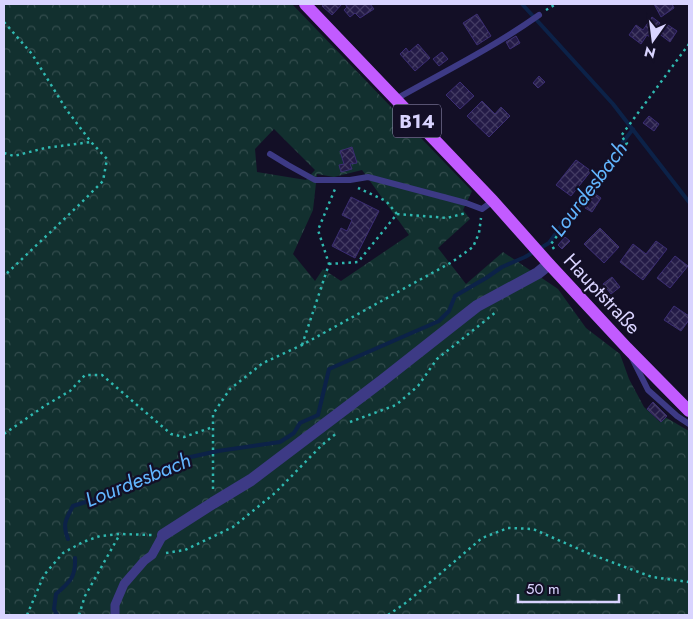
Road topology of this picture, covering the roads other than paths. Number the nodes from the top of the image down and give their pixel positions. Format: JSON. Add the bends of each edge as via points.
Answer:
{"nodes":[{"id":1,"x":305,"y":4,"type":"edge"},
{"id":2,"x":539,"y":15,"type":"dead end"},
{"id":3,"x":396,"y":99,"type":"junction"},
{"id":4,"x":270,"y":154,"type":"dead end"},
{"id":5,"x":493,"y":201,"type":"junction"},
{"id":6,"x":545,"y":260,"type":"junction"},
{"id":7,"x":627,"y":348,"type":"junction"},
{"id":8,"x":689,"y":411,"type":"edge"},
{"id":9,"x":689,"y":424,"type":"edge"},
{"id":10,"x":163,"y":535,"type":"joint"},
{"id":11,"x":114,"y":615,"type":"edge"}],
"edges":[{"from":1,"to":3,"type":"main road","name":"Hauptstraße","number":"B14"},
{"from":2,"to":3,"type":"lane"},
{"from":3,"to":5,"type":"main road","name":"Hauptstraße","number":"B14"},
{"from":4,"to":5,"type":"lane","via":[[315,180],[368,177],[482,210]]},
{"from":5,"to":6,"type":"main road","name":"Hauptstraße","number":"B14"},
{"from":6,"to":7,"type":"main road","name":"Hauptstraße","number":"B14"},
{"from":6,"to":10,"type":"street","via":[[538,273],[477,306],[251,480]]},
{"from":7,"to":8,"type":"main road","name":"Hauptstraße","number":"B14"},
{"from":7,"to":9,"type":"lane","via":[[648,390]]},
{"from":10,"to":11,"type":"street","via":[[152,555],[124,584]]}]}
